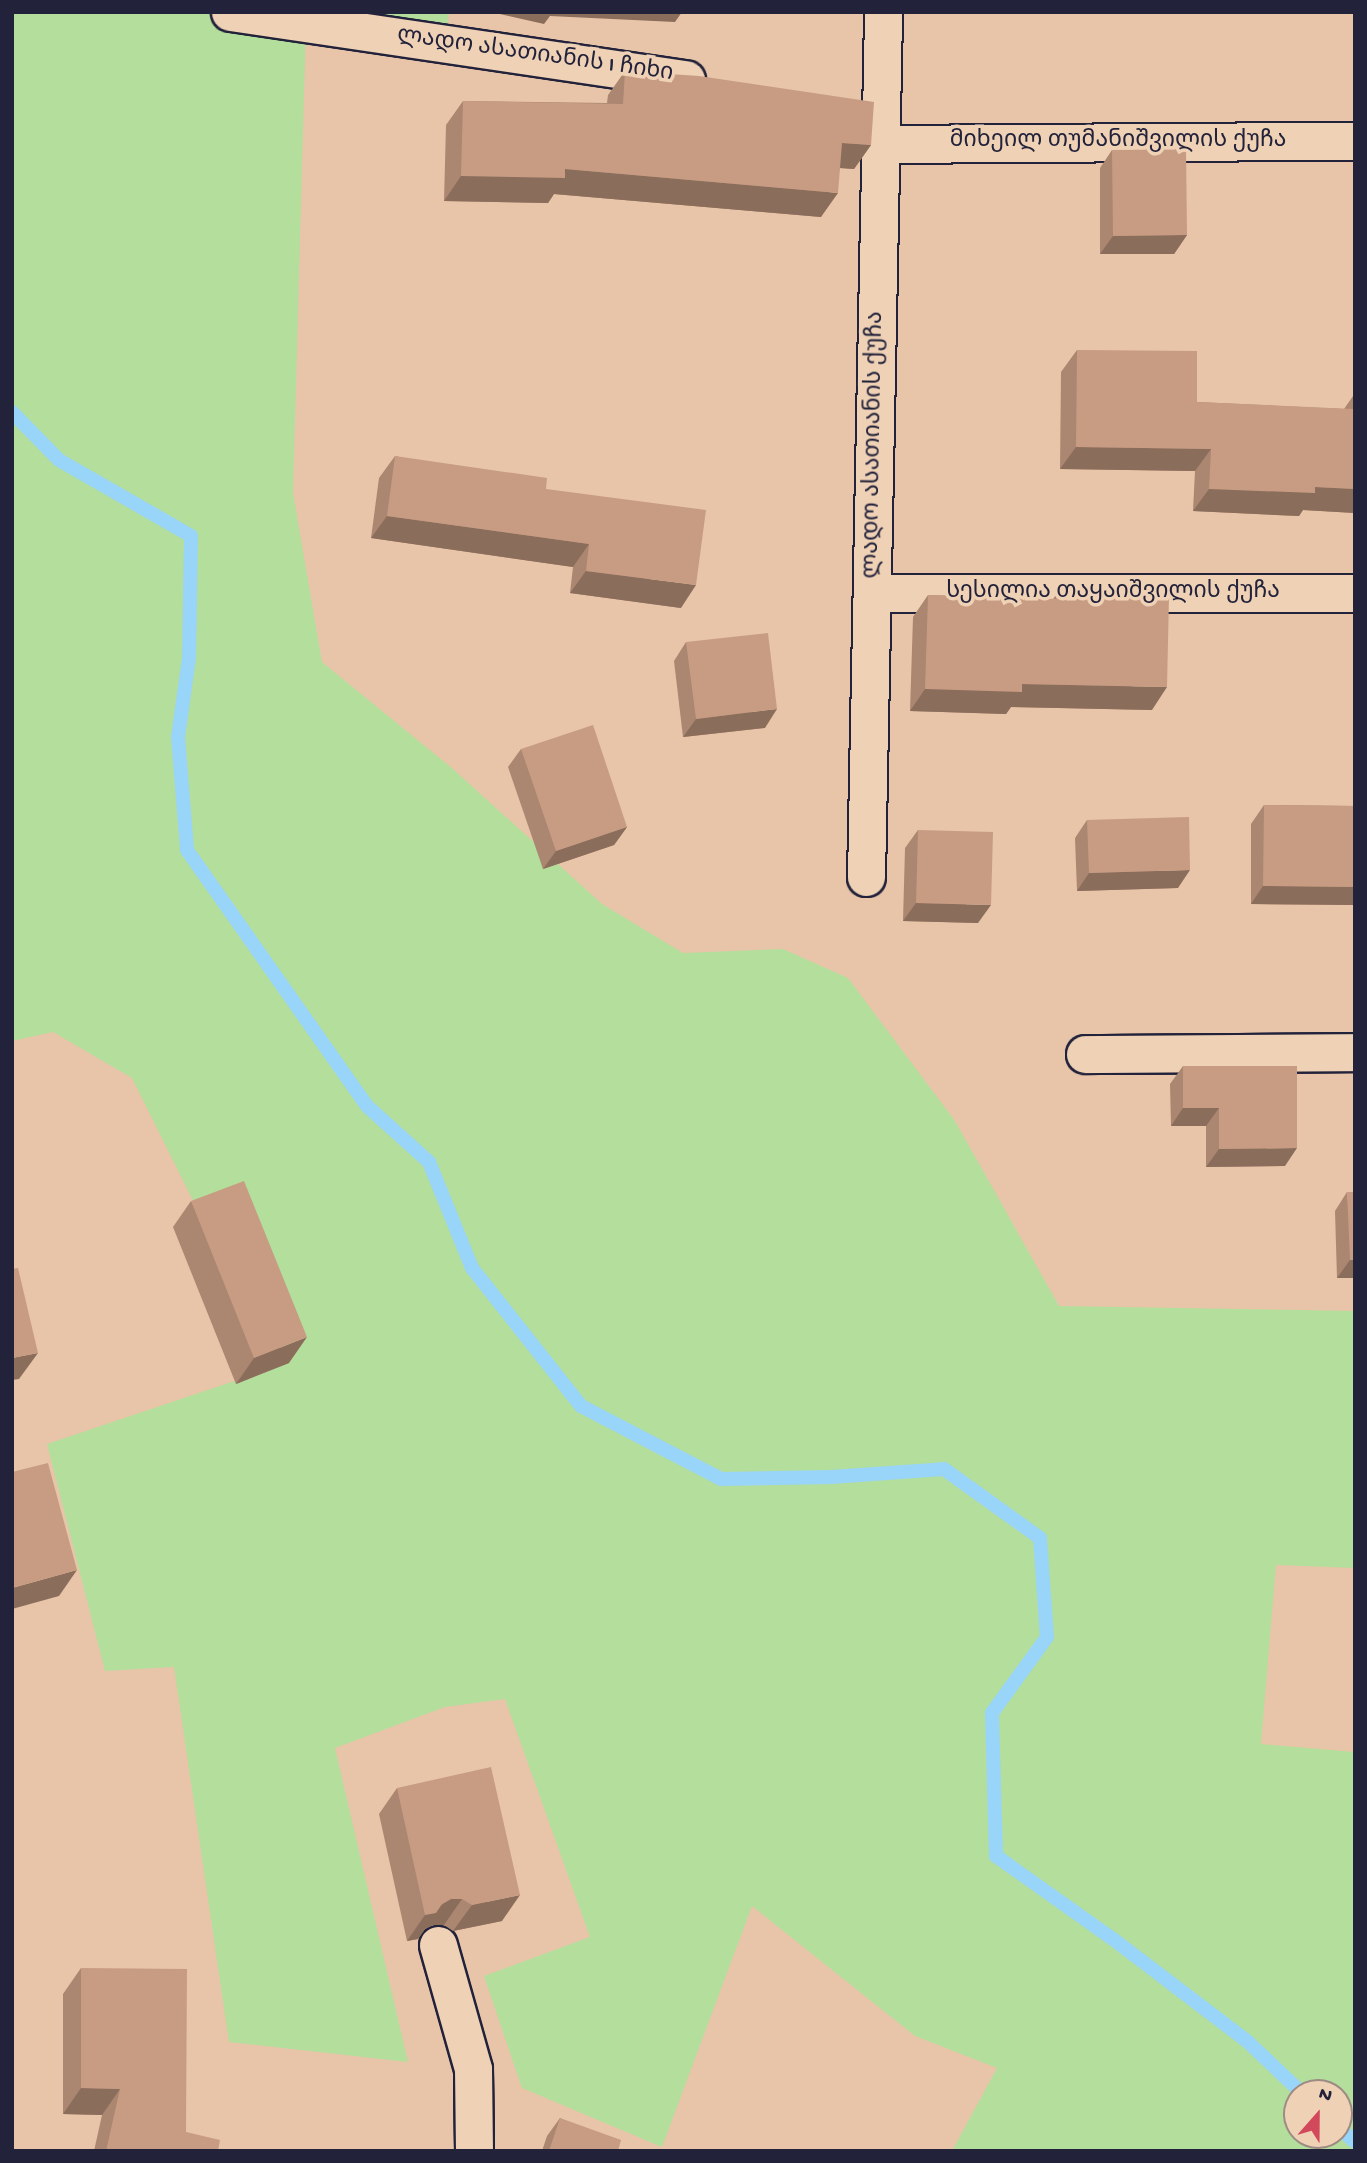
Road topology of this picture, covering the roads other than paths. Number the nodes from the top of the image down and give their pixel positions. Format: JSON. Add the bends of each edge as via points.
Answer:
{"nodes":[{"id":1,"x":230,"y":12,"type":"edge"},
{"id":2,"x":883,"y":12,"type":"edge"},
{"id":3,"x":718,"y":83,"type":"edge"},
{"id":4,"x":1355,"y":141,"type":"edge"},
{"id":5,"x":880,"y":144,"type":"junction"},
{"id":6,"x":872,"y":593,"type":"junction"},
{"id":7,"x":1355,"y":593,"type":"edge"},
{"id":8,"x":866,"y":877,"type":"dead end"},
{"id":9,"x":1355,"y":1052,"type":"edge"},
{"id":10,"x":1085,"y":1054,"type":"dead end"},
{"id":11,"x":438,"y":1945,"type":"edge"},
{"id":12,"x":474,"y":2151,"type":"edge"}],
"edges":[{"from":1,"to":3,"type":"street","name":"ლადო ასათიანის I ჩიხი"},
{"from":2,"to":5,"type":"street","name":"ლადო ასათიანის ქუჩა","via":[[867,106]]},
{"from":4,"to":5,"type":"street","name":"მიხეილ თუმანიშვილის ქუჩა"},
{"from":5,"to":6,"type":"street","name":"ლადო ასათიანის ქუჩა"},
{"from":6,"to":7,"type":"street","name":"სესილია თაყაიშვილის ქუჩა"},
{"from":6,"to":8,"type":"street","name":"ლადო ასათიანის ქუჩა"},
{"from":9,"to":10,"type":"street"},
{"from":11,"to":12,"type":"street","via":[[473,2069]]}]}
